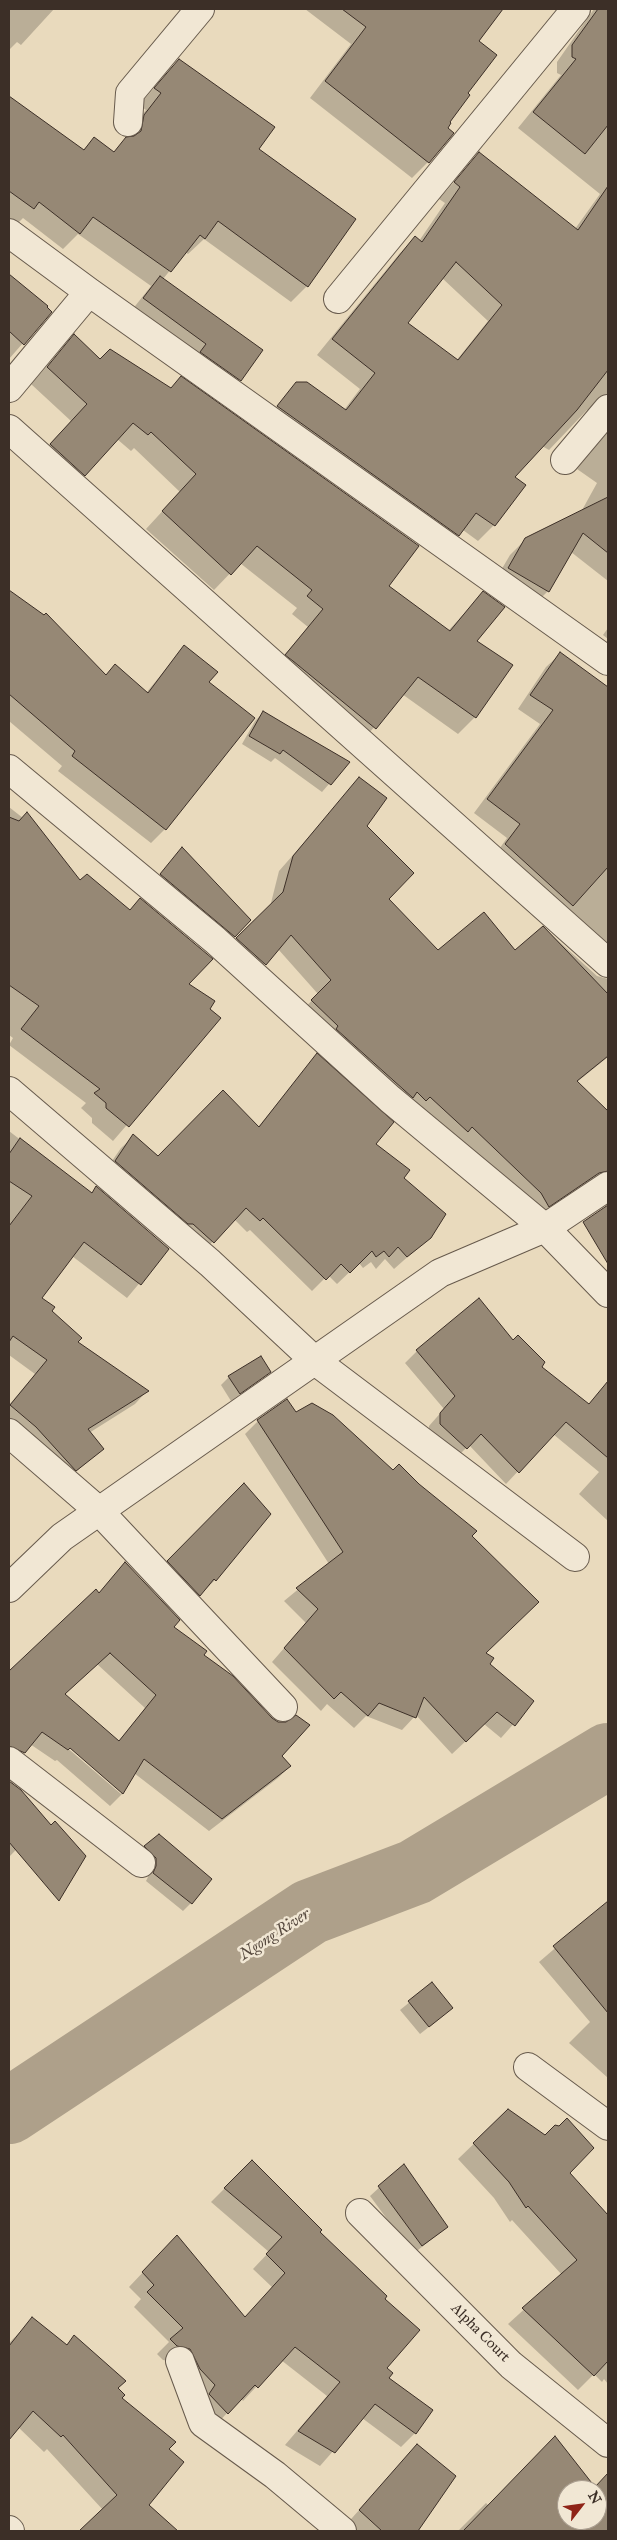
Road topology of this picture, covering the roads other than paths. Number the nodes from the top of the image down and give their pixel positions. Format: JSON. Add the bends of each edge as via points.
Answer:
{"nodes":[{"id":1,"x":200,"y":9,"type":"edge"},
{"id":2,"x":576,"y":9,"type":"edge"},
{"id":3,"x":128,"y":122,"type":"dead end"},
{"id":4,"x":9,"y":233,"type":"edge"},
{"id":5,"x":89,"y":292,"type":"junction"},
{"id":6,"x":338,"y":299,"type":"dead end"},
{"id":7,"x":9,"y":388,"type":"edge"},
{"id":8,"x":608,"y":409,"type":"edge"},
{"id":9,"x":9,"y":429,"type":"edge"},
{"id":10,"x":564,"y":460,"type":"dead end"},
{"id":11,"x":608,"y":661,"type":"edge"},
{"id":12,"x":9,"y":769,"type":"edge"},
{"id":13,"x":608,"y":963,"type":"edge"},
{"id":14,"x":9,"y":1091,"type":"edge"},
{"id":15,"x":608,"y":1186,"type":"edge"},
{"id":16,"x":544,"y":1228,"type":"junction"},
{"id":17,"x":608,"y":1293,"type":"edge"},
{"id":18,"x":314,"y":1360,"type":"junction"},
{"id":19,"x":9,"y":1433,"type":"edge"},
{"id":20,"x":99,"y":1511,"type":"junction"},
{"id":21,"x":575,"y":1557,"type":"dead end"},
{"id":22,"x":9,"y":1588,"type":"edge"},
{"id":23,"x":284,"y":1707,"type":"dead end"},
{"id":24,"x":9,"y":1761,"type":"edge"},
{"id":25,"x":141,"y":1863,"type":"dead end"},
{"id":26,"x":528,"y":2067,"type":"dead end"},
{"id":27,"x":608,"y":2126,"type":"edge"},
{"id":28,"x":360,"y":2213,"type":"dead end"},
{"id":29,"x":180,"y":2361,"type":"dead end"},
{"id":30,"x":608,"y":2443,"type":"edge"},
{"id":31,"x":342,"y":2531,"type":"edge"}],
"edges":[{"from":1,"to":3,"type":"street","via":[[130,93]]},
{"from":2,"to":6,"type":"street"},
{"from":4,"to":5,"type":"street"},
{"from":5,"to":7,"type":"street"},
{"from":5,"to":11,"type":"street"},
{"from":8,"to":10,"type":"street"},
{"from":9,"to":13,"type":"street"},
{"from":12,"to":16,"type":"street","via":[[215,940],[390,1099]]},
{"from":14,"to":18,"type":"street","via":[[210,1263]]},
{"from":15,"to":16,"type":"street"},
{"from":16,"to":17,"type":"street"},
{"from":16,"to":18,"type":"street","via":[[440,1273]]},
{"from":18,"to":20,"type":"street"},
{"from":18,"to":21,"type":"street"},
{"from":19,"to":20,"type":"street"},
{"from":20,"to":22,"type":"street","via":[[62,1538]]},
{"from":20,"to":23,"type":"street"},
{"from":24,"to":25,"type":"street"},
{"from":26,"to":27,"type":"street"},
{"from":28,"to":30,"type":"street","name":"Alpha Court","via":[[511,2365]]},
{"from":29,"to":31,"type":"street","via":[[203,2423],[275,2475]]}]}
